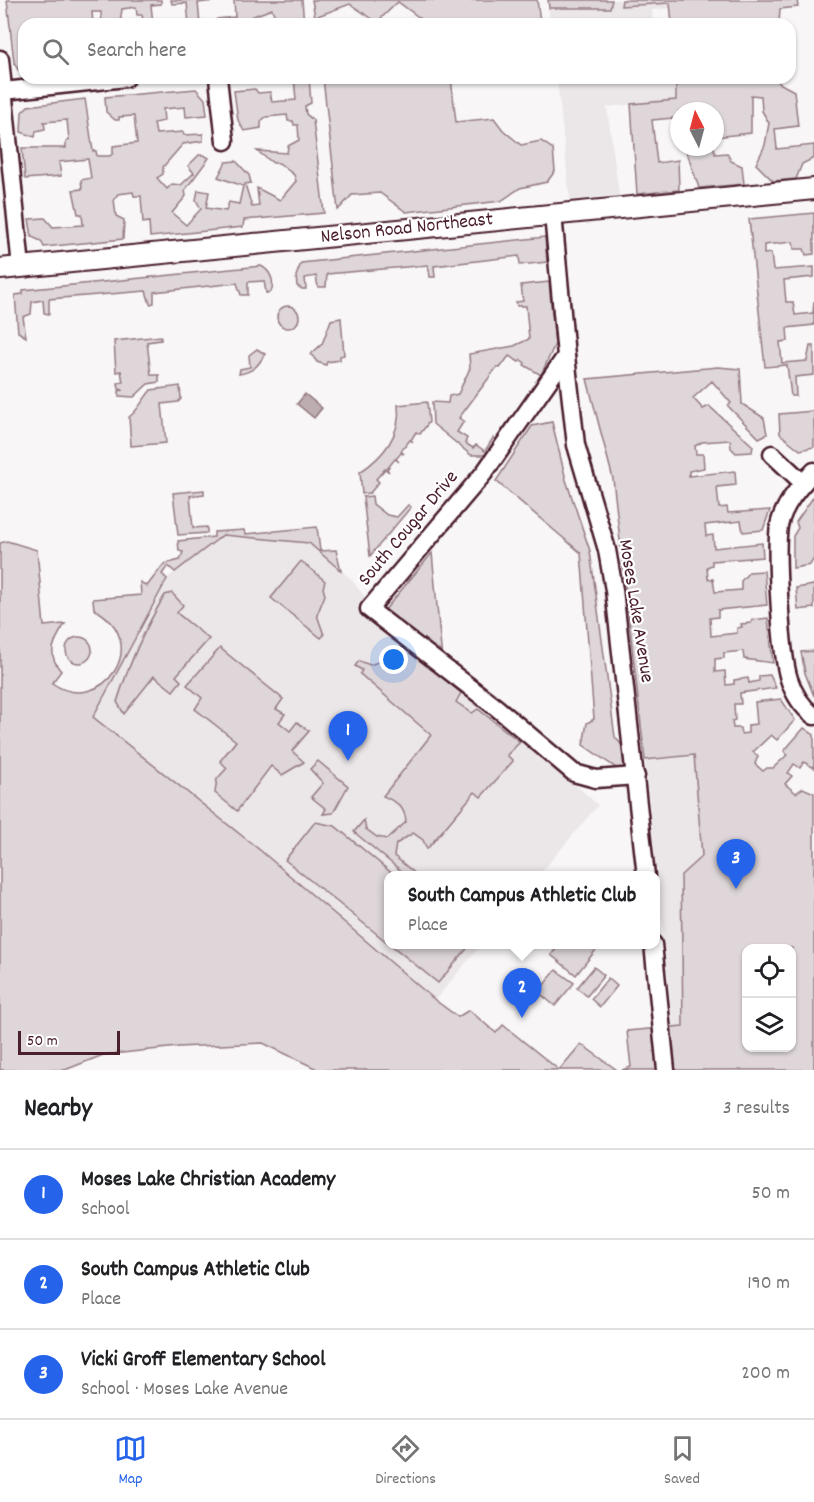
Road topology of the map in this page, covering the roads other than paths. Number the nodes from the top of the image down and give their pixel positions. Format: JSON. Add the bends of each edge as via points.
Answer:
{"nodes":[{"id":1,"x":0,"y":59,"type":"edge"},
{"id":2,"x":70,"y":84,"type":"edge"},
{"id":3,"x":219,"y":84,"type":"edge"},
{"id":4,"x":4,"y":91,"type":"junction"},
{"id":5,"x":225,"y":141,"type":"dead end"},
{"id":6,"x":814,"y":189,"type":"edge"},
{"id":7,"x":553,"y":214,"type":"junction"},
{"id":8,"x":21,"y":267,"type":"junction"},
{"id":9,"x":0,"y":269,"type":"edge"},
{"id":10,"x":566,"y":356,"type":"junction"},
{"id":11,"x":772,"y":454,"type":"dead end"},
{"id":12,"x":809,"y":477,"type":"edge"},
{"id":13,"x":814,"y":717,"type":"edge"},
{"id":14,"x":636,"y":776,"type":"junction"},
{"id":15,"x":646,"y":871,"type":"edge"},
{"id":16,"x":653,"y":949,"type":"edge"},
{"id":17,"x":666,"y":1070,"type":"edge"}],
"edges":[{"from":1,"to":4,"type":"street"},
{"from":2,"to":4,"type":"street"},
{"from":3,"to":5,"type":"street"},
{"from":4,"to":8,"type":"street"},
{"from":6,"to":7,"type":"street","name":"Nelson Road Northeast"},
{"from":7,"to":8,"type":"street","name":"Nelson Road Northeast"},
{"from":7,"to":10,"type":"street"},
{"from":8,"to":9,"type":"street","name":"Nelson Road Northeast"},
{"from":10,"to":14,"type":"street","name":"Moses Lake Avenue","via":[[576,445],[607,550],[614,590]]},
{"from":10,"to":14,"type":"street","name":"South Cougar Drive","via":[[484,473],[369,609],[574,773],[596,779]]},
{"from":11,"to":12,"type":"street"},
{"from":12,"to":13,"type":"street","via":[[788,503],[780,524],[778,546],[788,676],[798,701]]},
{"from":14,"to":15,"type":"street","name":"Moses Lake Avenue"},
{"from":16,"to":17,"type":"street"}]}
